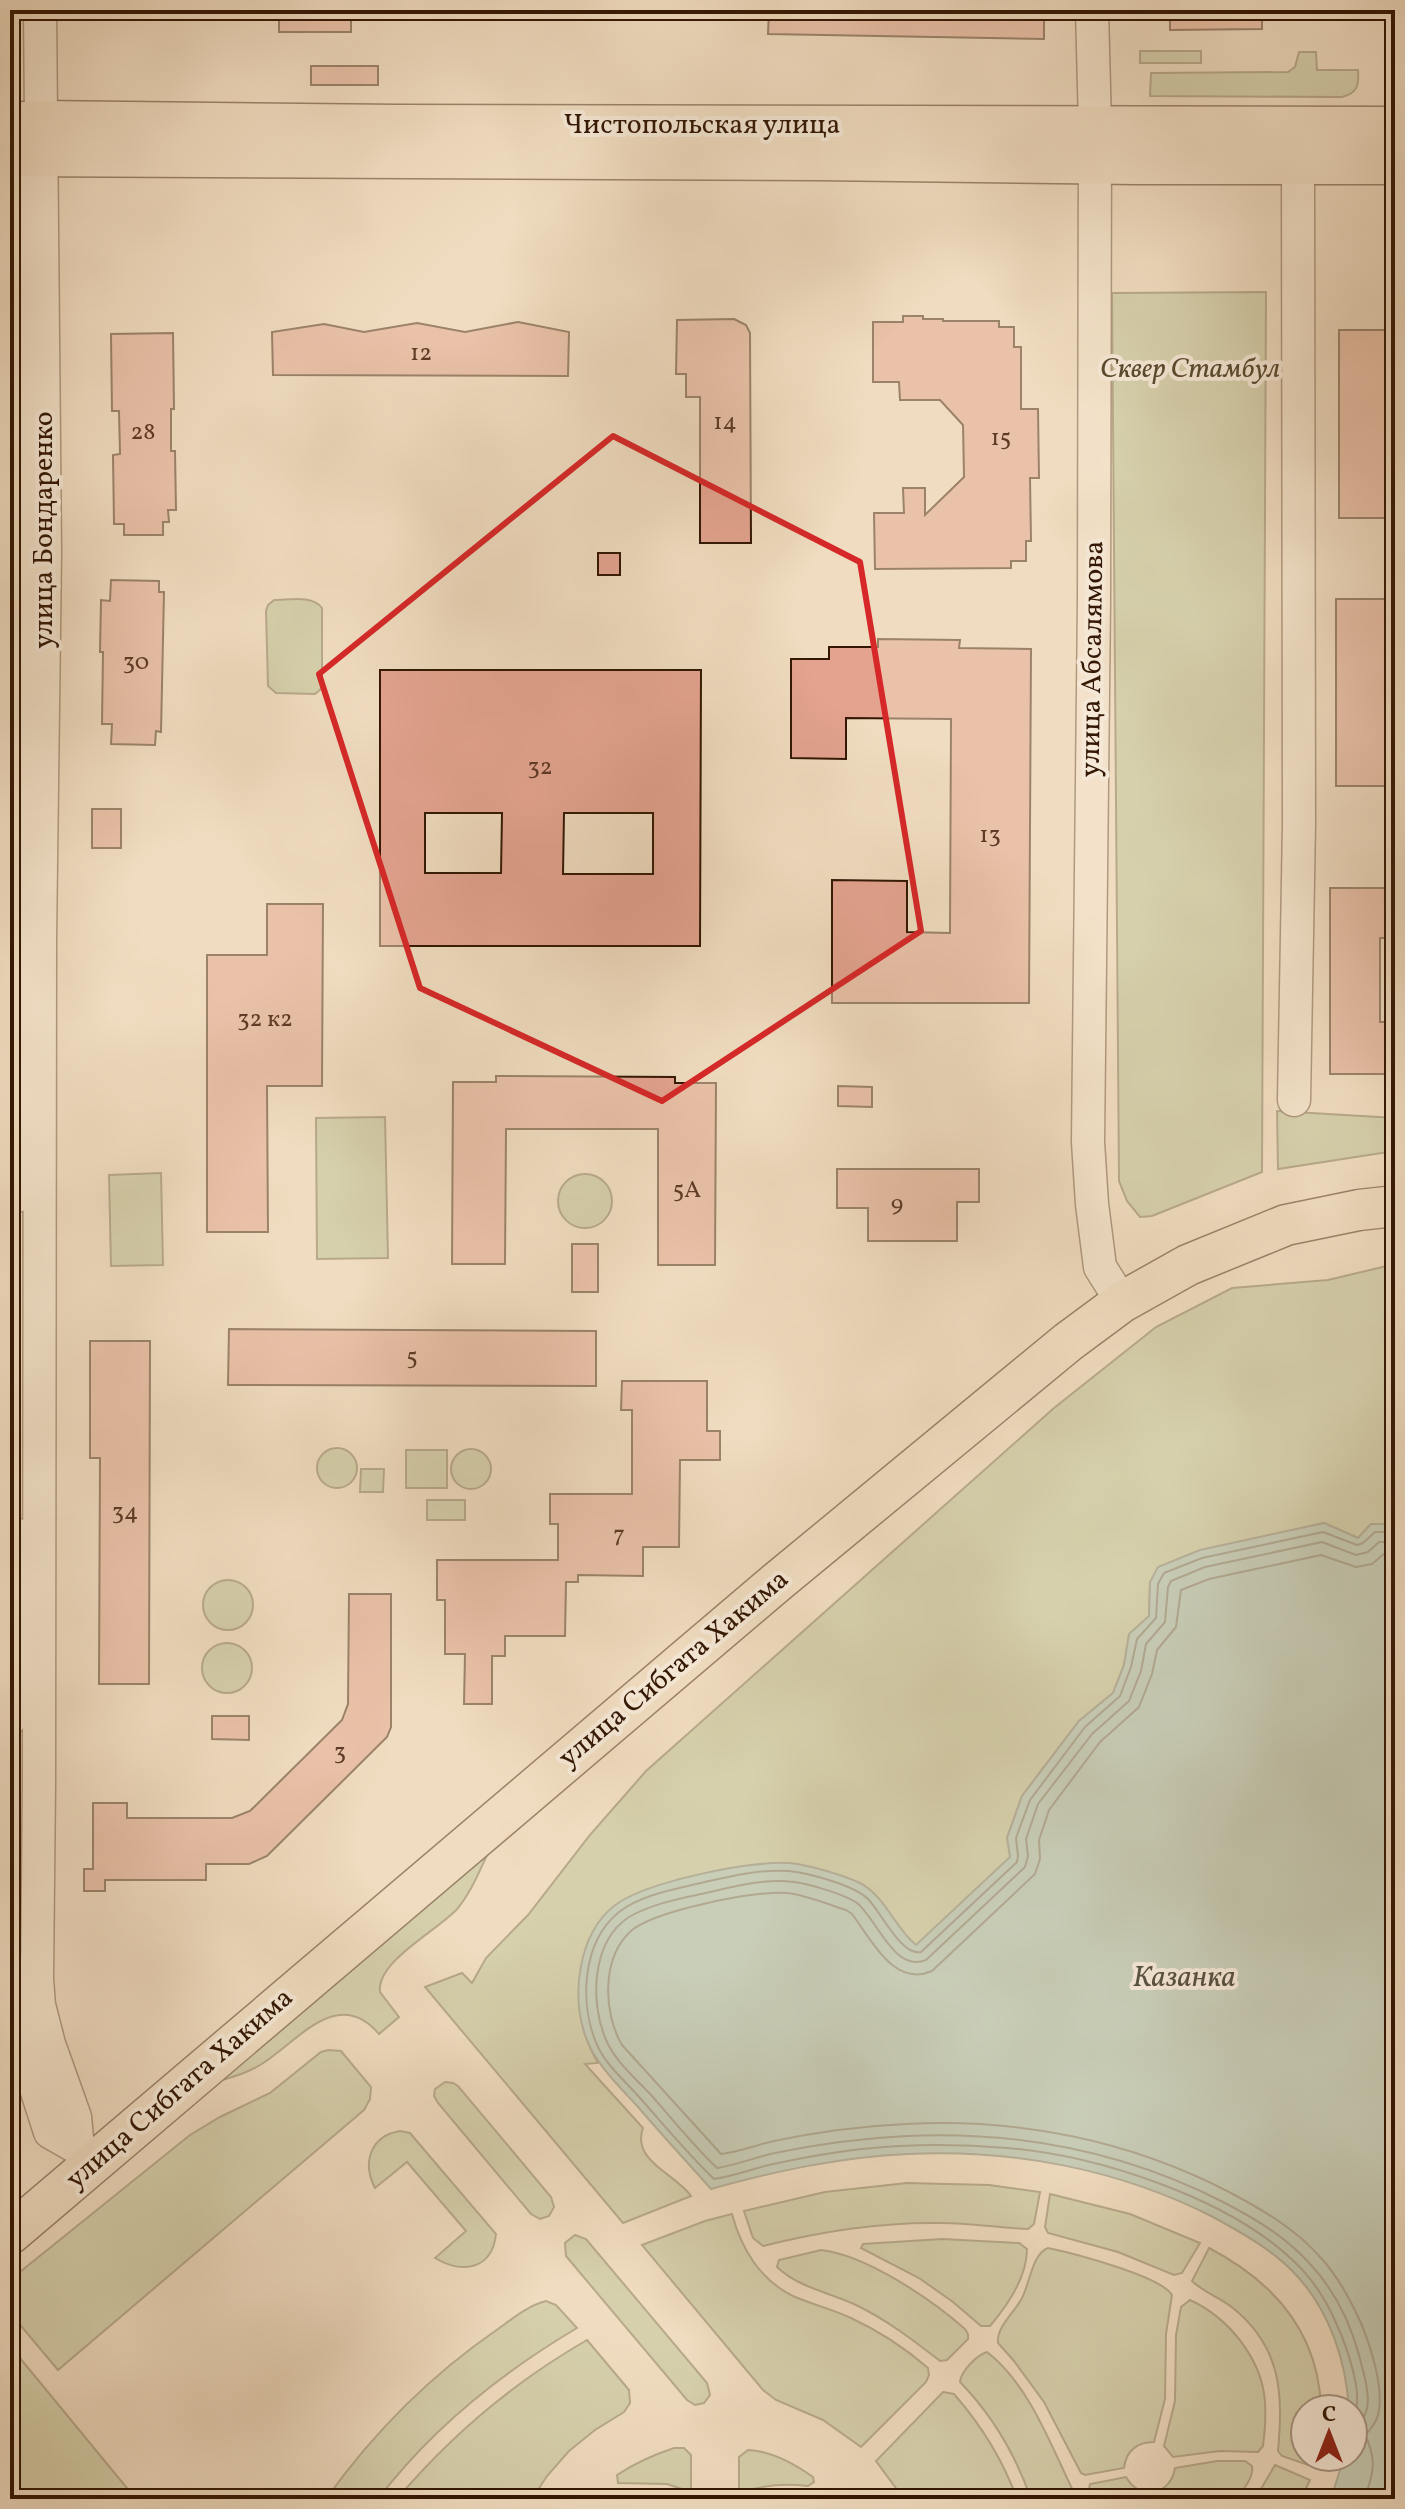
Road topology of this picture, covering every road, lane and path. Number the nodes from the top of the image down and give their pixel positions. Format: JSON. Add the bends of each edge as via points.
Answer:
{"nodes":[{"id":1,"x":20,"y":10,"type":"edge"},
{"id":2,"x":40,"y":10,"type":"edge"},
{"id":3,"x":1092,"y":10,"type":"edge"},
{"id":4,"x":1395,"y":127,"type":"edge"},
{"id":5,"x":24,"y":139,"type":"edge"},
{"id":6,"x":1095,"y":145,"type":"junction"},
{"id":7,"x":1298,"y":164,"type":"junction"},
{"id":8,"x":1395,"y":164,"type":"edge"},
{"id":9,"x":22,"y":883,"type":"edge"},
{"id":10,"x":1294,"y":1100,"type":"dead end"},
{"id":11,"x":1395,"y":1180,"type":"edge"},
{"id":12,"x":1395,"y":1206,"type":"edge"},
{"id":13,"x":1116,"y":1292,"type":"junction"},
{"id":14,"x":10,"y":1719,"type":"edge"},
{"id":15,"x":10,"y":1969,"type":"edge"},
{"id":16,"x":85,"y":2155,"type":"junction"},
{"id":17,"x":10,"y":2204,"type":"edge"},
{"id":18,"x":10,"y":2234,"type":"edge"}],
"edges":[{"from":1,"to":5,"type":"street","name":"улица Бондаренко"},
{"from":2,"to":5,"type":"street","name":"улица Бондаренко"},
{"from":3,"to":6,"type":"street","name":"улица Абсалямова"},
{"from":4,"to":6,"type":"main road","name":"Чистопольская улица"},
{"from":5,"to":6,"type":"main road","name":"Чистопольская улица"},
{"from":5,"to":9,"type":"street","name":"улица Бондаренко","via":[[14,560]]},
{"from":6,"to":7,"type":"main road","name":"Чистопольская улица"},
{"from":6,"to":13,"type":"street","name":"улица Абсалямова","via":[[1088,1142],[1100,1267]]},
{"from":7,"to":8,"type":"main road","name":"Чистопольская улица"},
{"from":7,"to":10,"type":"street"},
{"from":9,"to":14,"type":"street","name":"улица Бондаренко","via":[[19,1492]]},
{"from":9,"to":16,"type":"street","name":"улица Бондаренко","via":[[39,1784],[37,1979],[49,2044]]},
{"from":11,"to":13,"type":"main road","name":"улица Сибгата Хакима","via":[[1277,1202],[1199,1234]]},
{"from":12,"to":13,"type":"main road","name":"улица Сибгата Хакима","via":[[1286,1225]]},
{"from":13,"to":16,"type":"main road","name":"улица Сибгата Хакима","via":[[1068,1342]]},
{"from":15,"to":16,"type":"street","via":[[15,2023],[50,2132]]},
{"from":16,"to":17,"type":"main road","name":"улица Сибгата Хакима"},
{"from":16,"to":18,"type":"main road","name":"улица Сибгата Хакима"}]}
